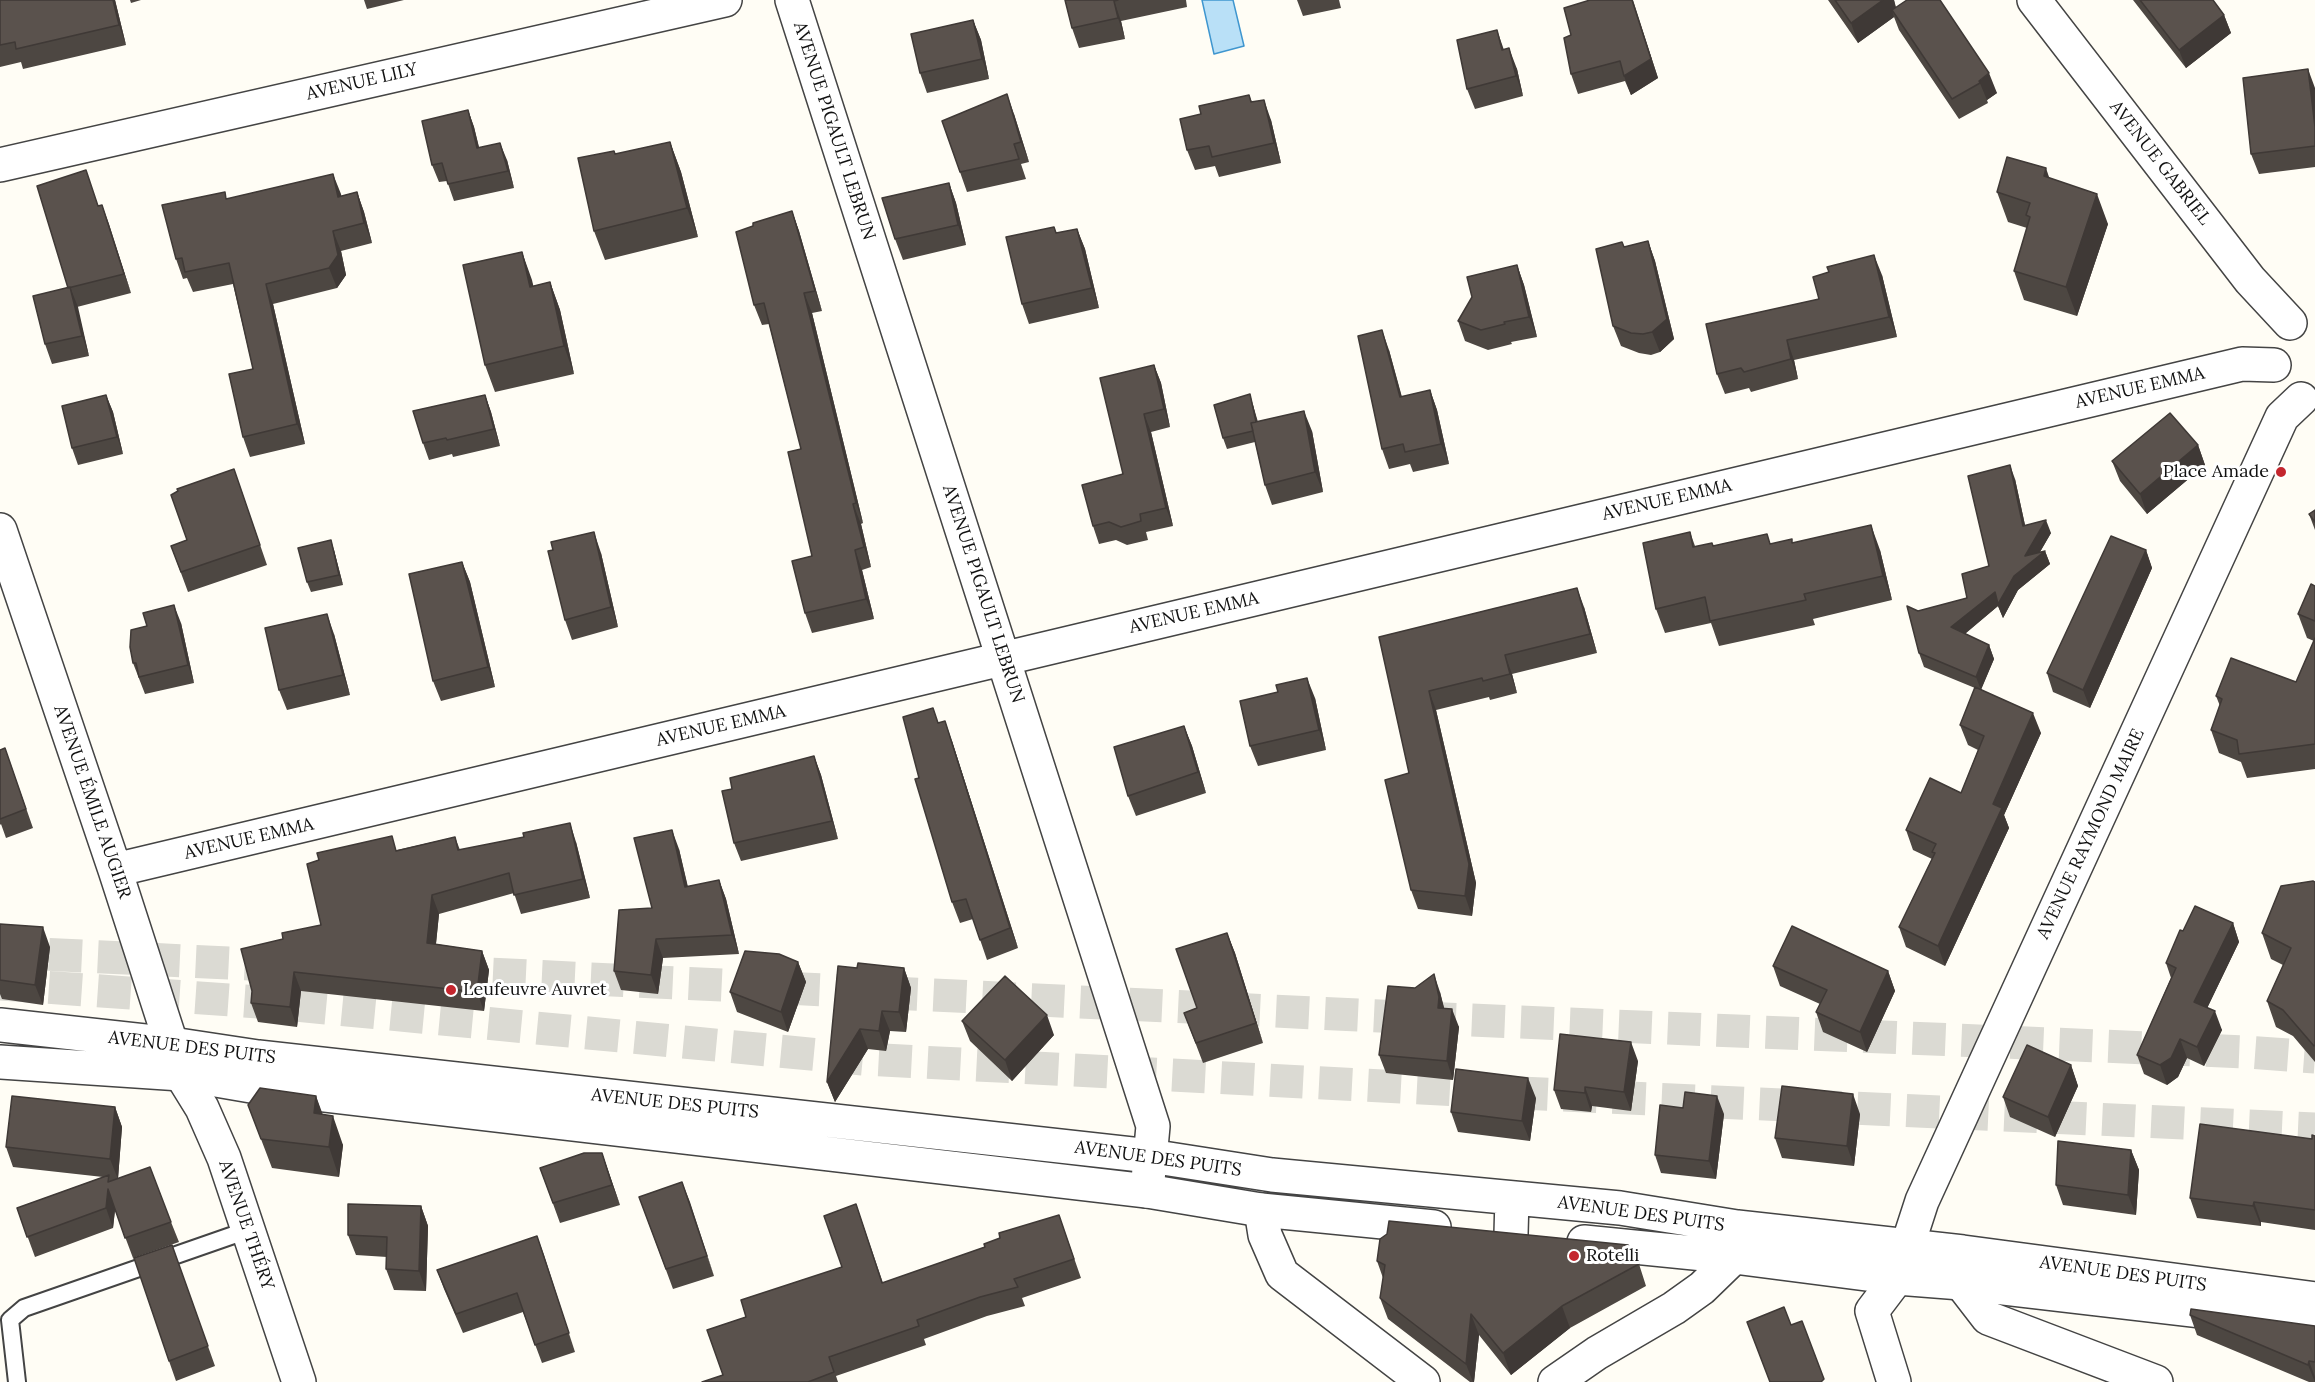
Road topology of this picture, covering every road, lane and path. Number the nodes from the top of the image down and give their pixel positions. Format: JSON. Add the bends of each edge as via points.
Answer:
{"nodes":[{"id":1,"x":725,"y":0,"type":"edge"},
{"id":2,"x":792,"y":0,"type":"edge"},
{"id":3,"x":2034,"y":0,"type":"edge"},
{"id":4,"x":0,"y":165,"type":"edge"},
{"id":5,"x":2302,"y":318,"type":"edge"},
{"id":6,"x":2274,"y":365,"type":"junction"},
{"id":7,"x":2308,"y":401,"type":"edge"},
{"id":8,"x":0,"y":530,"type":"edge"},
{"id":9,"x":1003,"y":658,"type":"junction"},
{"id":10,"x":115,"y":870,"type":"junction"},
{"id":11,"x":0,"y":1025,"type":"edge"},
{"id":12,"x":176,"y":1059,"type":"junction"},
{"id":13,"x":0,"y":1062,"type":"edge"},
{"id":14,"x":757,"y":1113,"type":"junction"},
{"id":15,"x":756,"y":1145,"type":"junction"},
{"id":16,"x":1150,"y":1156,"type":"junction"},
{"id":17,"x":1147,"y":1191,"type":"junction"},
{"id":18,"x":1512,"y":1198,"type":"junction"},
{"id":19,"x":1261,"y":1210,"type":"junction"},
{"id":20,"x":248,"y":1230,"type":"junction"},
{"id":21,"x":1511,"y":1234,"type":"junction"},
{"id":22,"x":1908,"y":1247,"type":"junction"},
{"id":23,"x":1734,"y":1257,"type":"junction"},
{"id":24,"x":1897,"y":1278,"type":"junction"},
{"id":25,"x":1961,"y":1283,"type":"junction"},
{"id":26,"x":2315,"y":1299,"type":"edge"},
{"id":27,"x":2315,"y":1327,"type":"edge"},
{"id":28,"x":17,"y":1382,"type":"edge"},
{"id":29,"x":299,"y":1382,"type":"edge"},
{"id":30,"x":1423,"y":1382,"type":"edge"},
{"id":31,"x":1555,"y":1382,"type":"edge"},
{"id":32,"x":1894,"y":1382,"type":"edge"},
{"id":33,"x":2156,"y":1382,"type":"edge"}],
"edges":[{"from":1,"to":4,"type":"street","name":"AVENUE LILY"},
{"from":2,"to":9,"type":"street","name":"AVENUE PIGAULT LEBRUN"},
{"from":3,"to":5,"type":"street","name":"AVENUE GABRIEL","via":[[2250,280]]},
{"from":5,"to":6,"type":"street","via":[[2280,335]]},
{"from":6,"to":7,"type":"street","via":[[2289,391]]},
{"from":6,"to":9,"type":"street","name":"AVENUE EMMA","via":[[2242,364]]},
{"from":7,"to":22,"type":"street","name":"AVENUE RAYMOND MAIRE","via":[[2282,417],[1922,1201]]},
{"from":8,"to":10,"type":"street","name":"AVENUE ÉMILE AUGIER"},
{"from":9,"to":10,"type":"street","name":"AVENUE EMMA"},
{"from":9,"to":16,"type":"street","name":"AVENUE PIGAULT LEBRUN","via":[[1153,1126]]},
{"from":10,"to":12,"type":"street","name":"AVENUE ÉMILE AUGIER"},
{"from":11,"to":12,"type":"street","name":"AVENUE DES PUITS"},
{"from":12,"to":13,"type":"street","name":"AVENUE DES PUITS"},
{"from":12,"to":14,"type":"street","name":"AVENUE DES PUITS","via":[[258,1057]]},
{"from":12,"to":15,"type":"street","name":"AVENUE DES PUITS","via":[[257,1087]]},
{"from":12,"to":20,"type":"street","name":"AVENUE THÉRY","via":[[224,1158]]},
{"from":14,"to":15,"type":"street"},
{"from":14,"to":16,"type":"street","name":"AVENUE DES PUITS"},
{"from":15,"to":17,"type":"street","name":"AVENUE DES PUITS"},
{"from":16,"to":17,"type":"street","name":"AVENUE PIGAULT LEBRUN"},
{"from":16,"to":18,"type":"street","name":"AVENUE DES PUITS","via":[[1272,1175]]},
{"from":17,"to":19,"type":"street","name":"AVENUE DES PUITS"},
{"from":18,"to":21,"type":"street"},
{"from":18,"to":22,"type":"street","name":"AVENUE DES PUITS","via":[[1620,1208],[1737,1227]]},
{"from":19,"to":21,"type":"street","name":"AVENUE DES PUITS"},
{"from":19,"to":30,"type":"street","via":[[1264,1234],[1282,1274]]},
{"from":20,"to":28,"type":"lane","via":[[24,1308],[10,1320]]},
{"from":20,"to":29,"type":"street","name":"AVENUE THÉRY"},
{"from":21,"to":23,"type":"street","name":"AVENUE DES PUITS"},
{"from":22,"to":24,"type":"street","name":"AVENUE RAYMOND MAIRE"},
{"from":22,"to":26,"type":"street","name":"AVENUE DES PUITS"},
{"from":23,"to":24,"type":"street","name":"AVENUE DES PUITS"},
{"from":23,"to":31,"type":"street","via":[[1674,1308]]},
{"from":24,"to":25,"type":"street","name":"AVENUE DES PUITS"},
{"from":24,"to":32,"type":"street","name":"AVENUE RAYMOND MAIRE","via":[[1872,1311]]},
{"from":25,"to":27,"type":"street","name":"AVENUE DES PUITS"},
{"from":25,"to":33,"type":"street","via":[[1988,1318]]}]}
